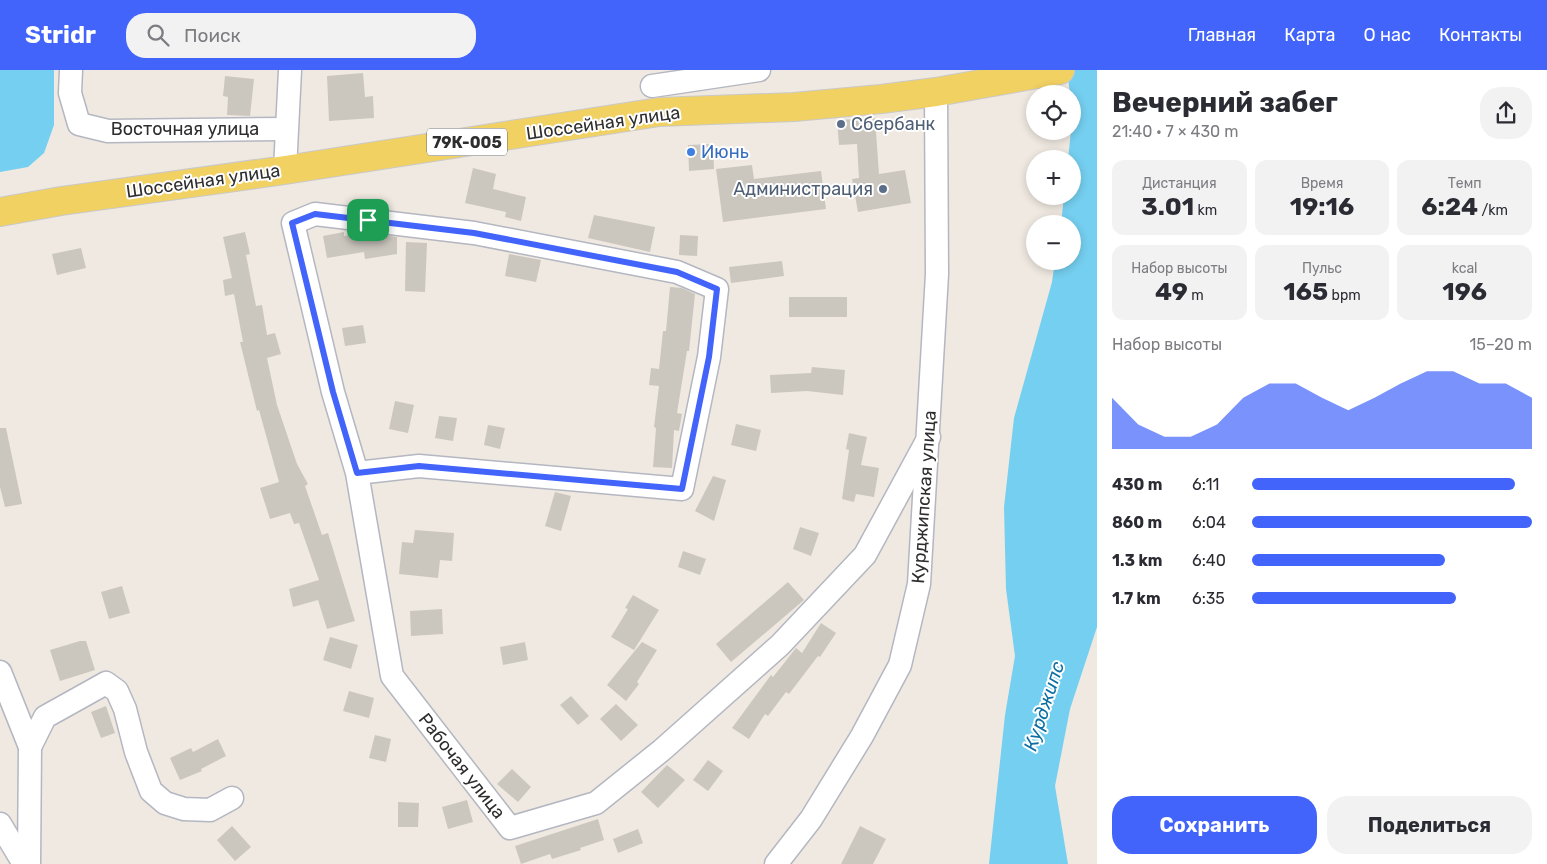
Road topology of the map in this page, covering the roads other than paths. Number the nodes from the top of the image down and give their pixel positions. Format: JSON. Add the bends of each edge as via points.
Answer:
{"nodes":[{"id":1,"x":71,"y":70,"type":"edge"},
{"id":2,"x":290,"y":70,"type":"edge"},
{"id":3,"x":760,"y":70,"type":"edge"},
{"id":4,"x":1060,"y":70,"type":"edge"},
{"id":5,"x":650,"y":78,"type":"edge"},
{"id":6,"x":936,"y":92,"type":"junction"},
{"id":7,"x":659,"y":112,"type":"junction"},
{"id":8,"x":286,"y":129,"type":"junction"},
{"id":9,"x":285,"y":170,"type":"junction"},
{"id":10,"x":0,"y":212,"type":"edge"},
{"id":11,"x":929,"y":437,"type":"junction"},
{"id":12,"x":357,"y":473,"type":"junction"},
{"id":13,"x":0,"y":672,"type":"edge"},
{"id":14,"x":30,"y":747,"type":"junction"},
{"id":15,"x":232,"y":798,"type":"dead end"},
{"id":16,"x":0,"y":824,"type":"edge"},
{"id":17,"x":24,"y":864,"type":"edge"},
{"id":18,"x":29,"y":864,"type":"edge"},
{"id":19,"x":776,"y":864,"type":"edge"}],
"edges":[{"from":1,"to":8,"type":"street","name":"Восточная улица","via":[[70,93],[79,124],[108,130]]},
{"from":2,"to":8,"type":"street"},
{"from":3,"to":5,"type":"street"},
{"from":4,"to":6,"type":"main road","name":"Шоссейная улица","number":"79К-005"},
{"from":5,"to":7,"type":"street"},
{"from":6,"to":7,"type":"main road","name":"Шоссейная улица","number":"79К-005","via":[[822,105]]},
{"from":6,"to":11,"type":"street","name":"Курджипская улица","via":[[937,274]]},
{"from":7,"to":9,"type":"main road","name":"Шоссейная улица","number":"79К-005"},
{"from":8,"to":9,"type":"street"},
{"from":9,"to":10,"type":"main road","name":"Шоссейная улица","number":"79К-005"},
{"from":11,"to":12,"type":"street","name":"Рабочая улица","via":[[865,555],[780,646],[662,750],[596,803],[510,828],[392,676]]},
{"from":11,"to":19,"type":"street","name":"Курджипская улица","via":[[919,584],[900,665],[812,819]]},
{"from":12,"to":12,"type":"street","name":"Рабочая улица","via":[[419,466],[682,489],[709,357],[717,289],[677,272],[474,233],[315,214],[292,223],[333,392]]},
{"from":13,"to":14,"type":"street"},
{"from":14,"to":15,"type":"street","via":[[45,717],[106,683],[117,691],[126,710],[136,752],[151,791],[164,803],[184,809],[210,810]]},
{"from":14,"to":18,"type":"street"},
{"from":16,"to":17,"type":"street"}]}
